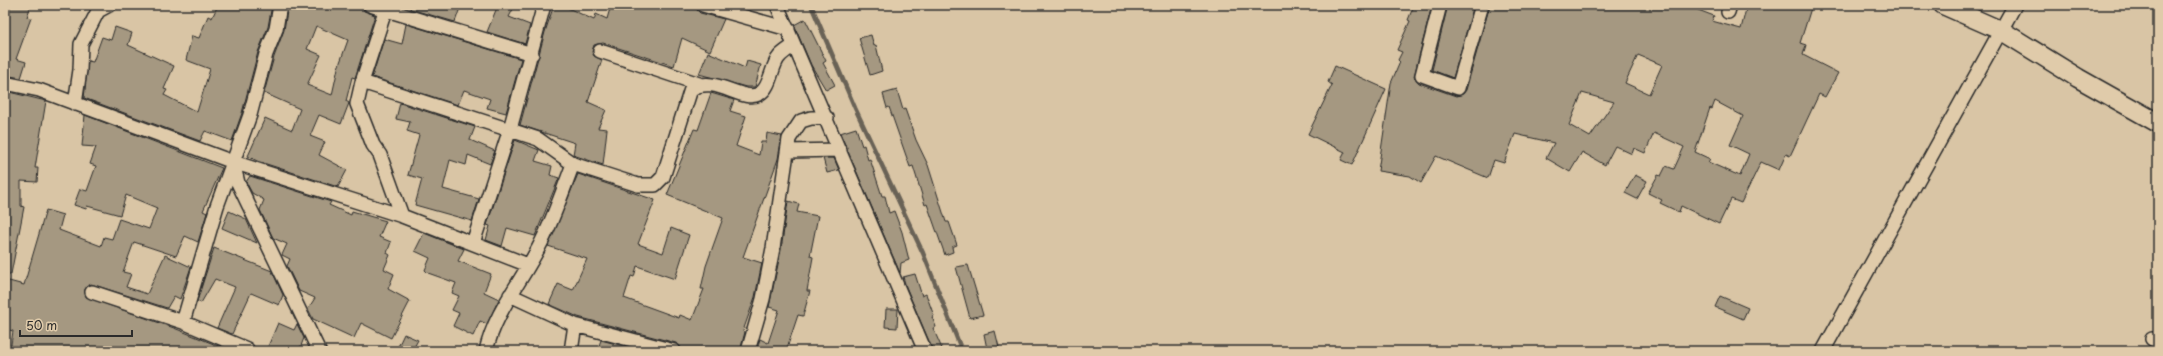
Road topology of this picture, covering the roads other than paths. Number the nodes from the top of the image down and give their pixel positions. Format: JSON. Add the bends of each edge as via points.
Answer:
{"nodes":[{"id":1,"x":109,"y":5,"type":"edge"},
{"id":2,"x":280,"y":5,"type":"edge"},
{"id":3,"x":370,"y":5,"type":"edge"},
{"id":4,"x":544,"y":5,"type":"edge"},
{"id":5,"x":703,"y":5,"type":"edge"},
{"id":6,"x":777,"y":5,"type":"edge"},
{"id":7,"x":1440,"y":5,"type":"edge"},
{"id":8,"x":1482,"y":5,"type":"edge"},
{"id":9,"x":1943,"y":5,"type":"edge"},
{"id":10,"x":2016,"y":5,"type":"edge"},
{"id":11,"x":385,"y":11,"type":"junction"},
{"id":12,"x":788,"y":29,"type":"junction"},
{"id":13,"x":2002,"y":31,"type":"junction"},
{"id":14,"x":794,"y":45,"type":"junction"},
{"id":15,"x":600,"y":51,"type":"dead end"},
{"id":16,"x":532,"y":54,"type":"junction"},
{"id":17,"x":362,"y":82,"type":"junction"},
{"id":18,"x":5,"y":83,"type":"edge"},
{"id":19,"x":699,"y":84,"type":"junction"},
{"id":20,"x":75,"y":104,"type":"junction"},
{"id":21,"x":827,"y":118,"type":"junction"},
{"id":22,"x":2158,"y":123,"type":"edge"},
{"id":23,"x":510,"y":129,"type":"junction"},
{"id":24,"x":840,"y":150,"type":"junction"},
{"id":25,"x":788,"y":151,"type":"junction"},
{"id":26,"x":233,"y":162,"type":"junction"},
{"id":27,"x":573,"y":164,"type":"junction"},
{"id":28,"x":402,"y":216,"type":"junction"},
{"id":29,"x":474,"y":243,"type":"junction"},
{"id":30,"x":528,"y":265,"type":"junction"},
{"id":31,"x":92,"y":292,"type":"dead end"},
{"id":32,"x":510,"y":295,"type":"junction"},
{"id":33,"x":183,"y":322,"type":"junction"},
{"id":34,"x":576,"y":325,"type":"junction"},
{"id":35,"x":246,"y":351,"type":"edge"},
{"id":36,"x":319,"y":351,"type":"edge"},
{"id":37,"x":486,"y":351,"type":"edge"},
{"id":38,"x":571,"y":351,"type":"edge"},
{"id":39,"x":674,"y":351,"type":"edge"},
{"id":40,"x":748,"y":351,"type":"edge"},
{"id":41,"x":925,"y":351,"type":"edge"},
{"id":42,"x":1823,"y":351,"type":"edge"}],
"edges":[{"from":1,"to":20,"type":"street","via":[[98,11],[82,44]]},
{"from":2,"to":26,"type":"street","via":[[276,29]]},
{"from":3,"to":11,"type":"street"},
{"from":4,"to":16,"type":"street"},
{"from":5,"to":12,"type":"street"},
{"from":6,"to":12,"type":"street"},
{"from":7,"to":8,"type":"street","via":[[1422,75],[1458,88]]},
{"from":9,"to":13,"type":"street"},
{"from":10,"to":13,"type":"street"},
{"from":11,"to":16,"type":"street"},
{"from":11,"to":17,"type":"street"},
{"from":12,"to":14,"type":"street"},
{"from":13,"to":22,"type":"street"},
{"from":13,"to":42,"type":"street"},
{"from":14,"to":19,"type":"street","via":[[779,57],[759,94],[750,95],[708,83]]},
{"from":14,"to":21,"type":"street"},
{"from":15,"to":19,"type":"street"},
{"from":16,"to":23,"type":"street"},
{"from":17,"to":23,"type":"street"},
{"from":17,"to":28,"type":"street","via":[[357,104]]},
{"from":18,"to":20,"type":"street","via":[[38,90]]},
{"from":19,"to":27,"type":"street","via":[[691,89],[685,102],[663,177],[655,185],[638,185]]},
{"from":20,"to":26,"type":"street"},
{"from":21,"to":24,"type":"street"},
{"from":21,"to":25,"type":"street","via":[[812,118],[801,122],[789,139]]},
{"from":23,"to":27,"type":"street","via":[[538,139]]},
{"from":23,"to":29,"type":"street"},
{"from":24,"to":25,"type":"street"},
{"from":24,"to":41,"type":"street"},
{"from":25,"to":40,"type":"street","via":[[763,299]]},
{"from":26,"to":28,"type":"street"},
{"from":26,"to":33,"type":"street","via":[[217,206]]},
{"from":26,"to":36,"type":"street","via":[[238,183]]},
{"from":27,"to":30,"type":"street","via":[[542,243]]},
{"from":28,"to":29,"type":"street"},
{"from":29,"to":30,"type":"street"},
{"from":30,"to":32,"type":"street"},
{"from":31,"to":33,"type":"street"},
{"from":32,"to":34,"type":"street"},
{"from":32,"to":37,"type":"street","via":[[489,336]]},
{"from":33,"to":35,"type":"street","via":[[247,349]]},
{"from":34,"to":38,"type":"street"},
{"from":34,"to":39,"type":"street"}]}
